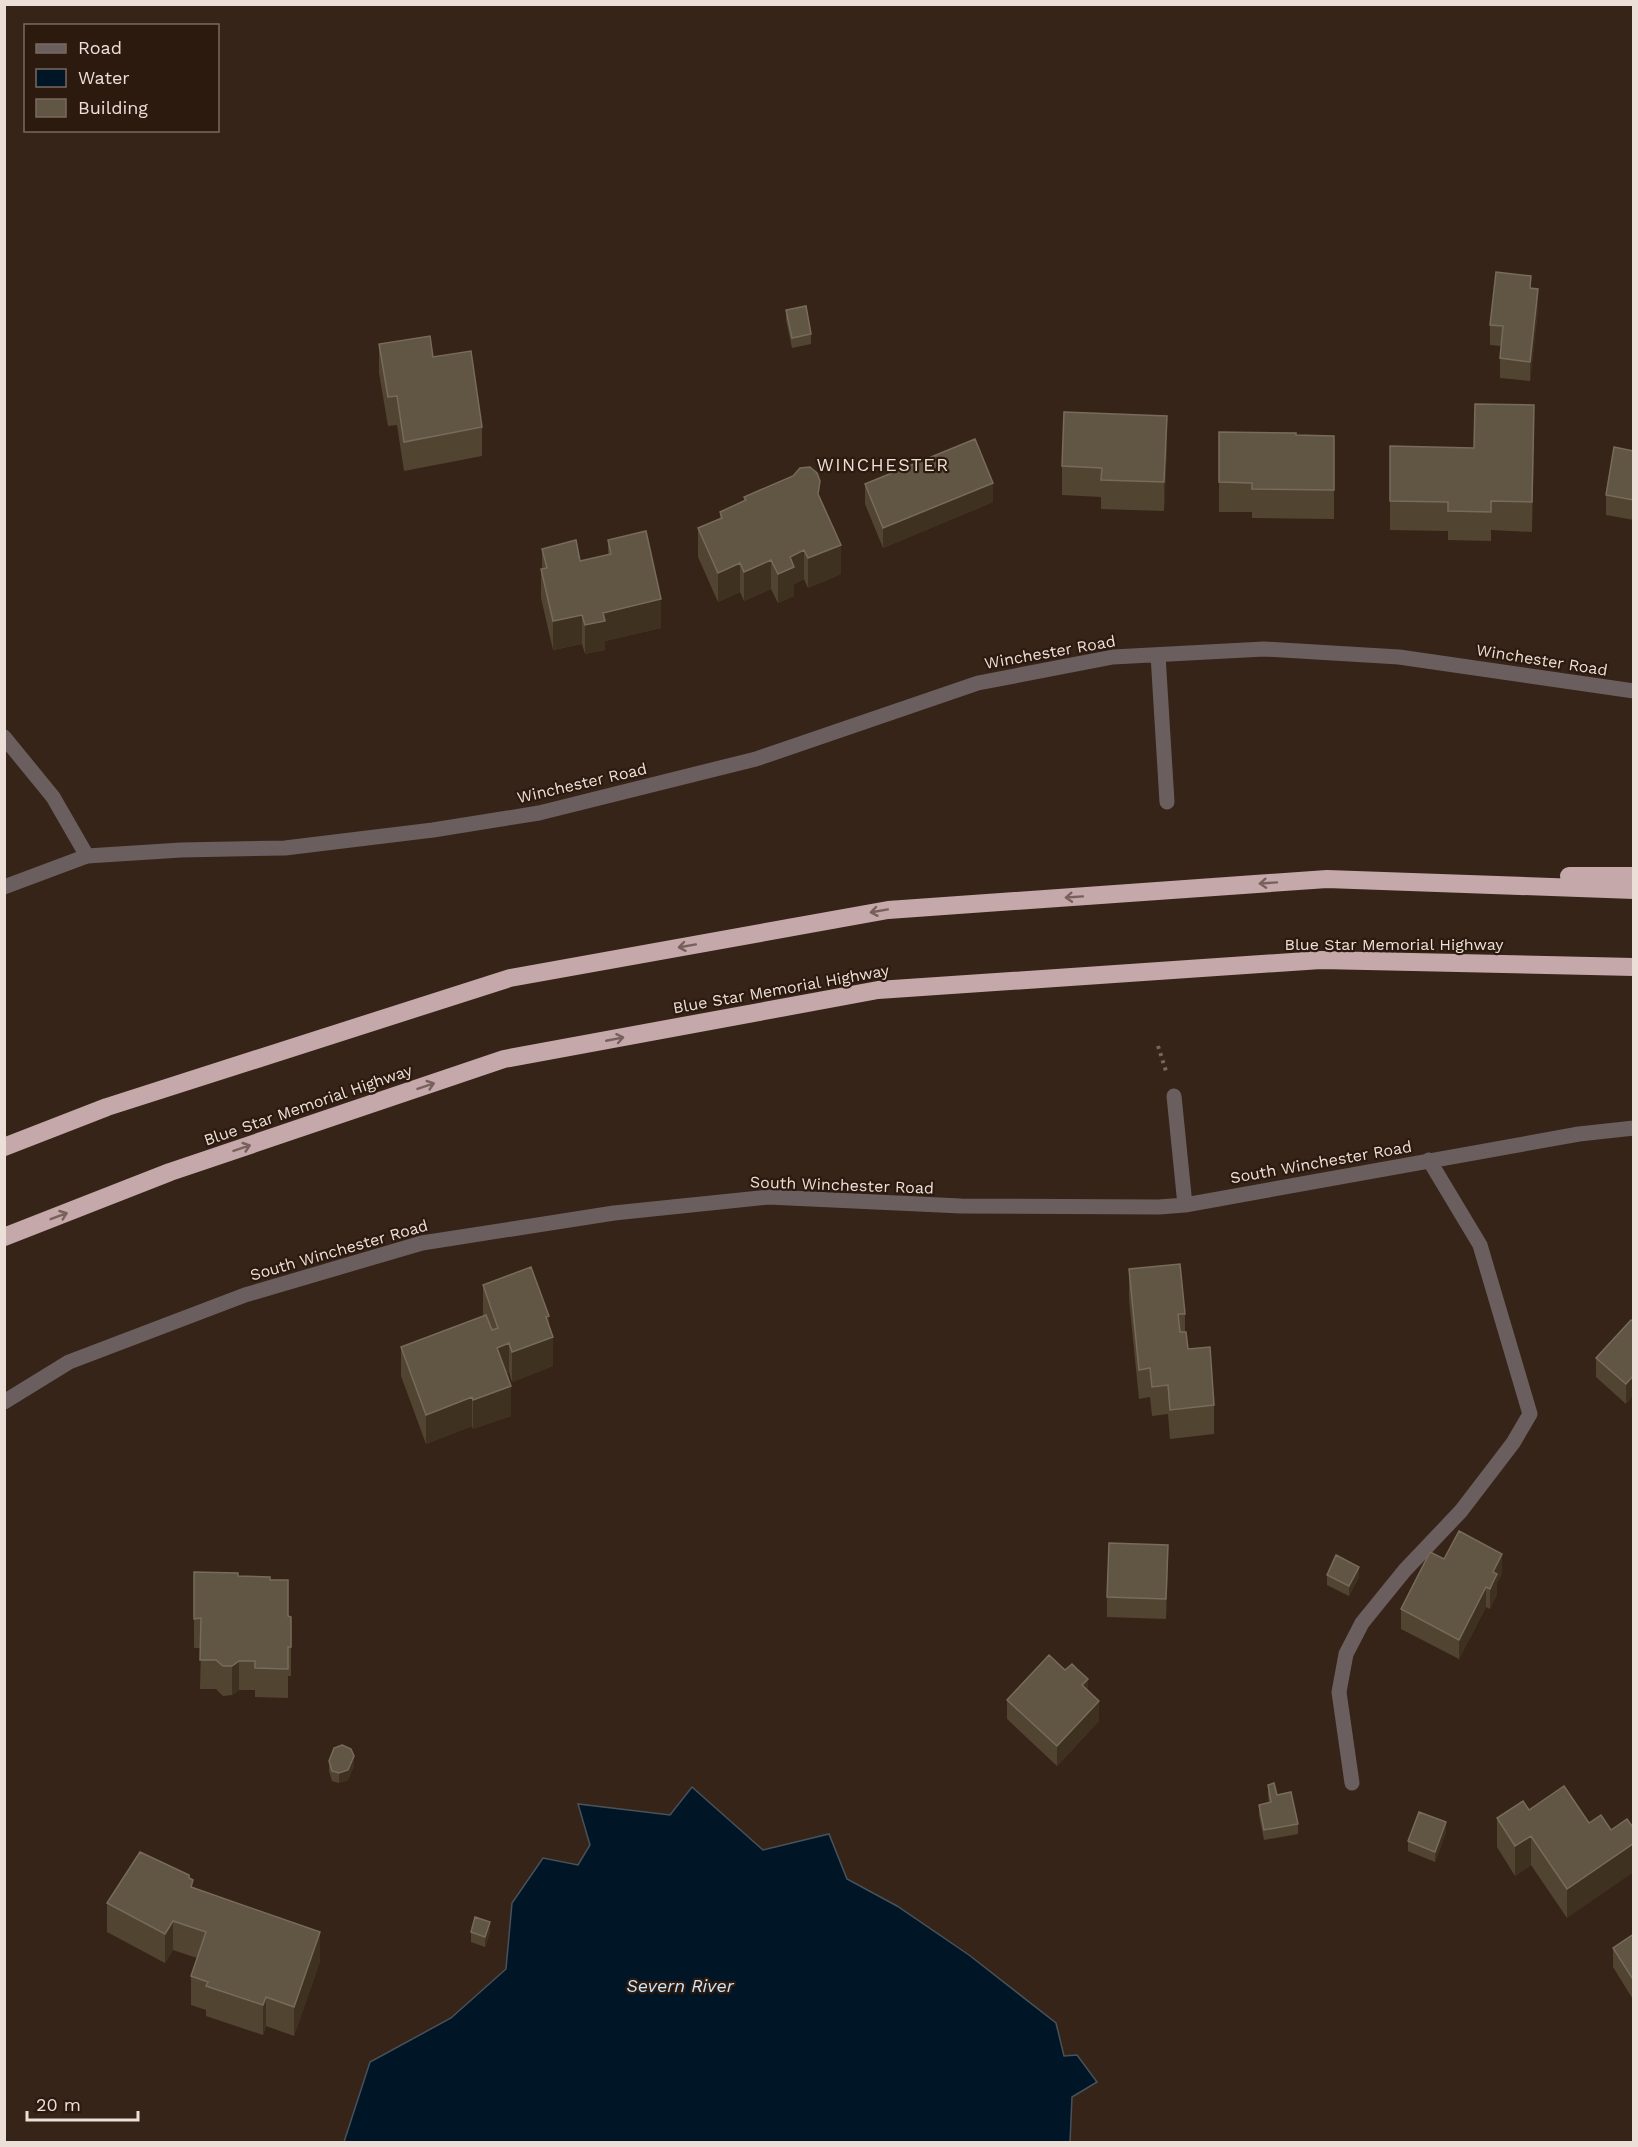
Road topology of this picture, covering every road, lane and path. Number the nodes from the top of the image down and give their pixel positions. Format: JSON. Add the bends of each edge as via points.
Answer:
{"nodes":[{"id":1,"x":1158,"y":655,"type":"junction"},
{"id":2,"x":1634,"y":691,"type":"edge"},
{"id":3,"x":4,"y":737,"type":"edge"},
{"id":4,"x":1167,"y":802,"type":"dead end"},
{"id":5,"x":87,"y":856,"type":"junction"},
{"id":6,"x":1634,"y":876,"type":"edge"},
{"id":7,"x":1327,"y":879,"type":"junction"},
{"id":8,"x":4,"y":887,"type":"edge"},
{"id":9,"x":1634,"y":890,"type":"edge"},
{"id":10,"x":1634,"y":967,"type":"edge"},
{"id":11,"x":1174,"y":1096,"type":"dead end"},
{"id":12,"x":1634,"y":1128,"type":"edge"},
{"id":13,"x":4,"y":1147,"type":"edge"},
{"id":14,"x":1429,"y":1160,"type":"junction"},
{"id":15,"x":1185,"y":1205,"type":"junction"},
{"id":16,"x":4,"y":1237,"type":"edge"},
{"id":17,"x":4,"y":1402,"type":"edge"},
{"id":18,"x":1352,"y":1782,"type":"dead end"}],
"edges":[{"from":1,"to":2,"type":"street","name":"Winchester Road","via":[[1264,649],[1399,657]]},
{"from":1,"to":4,"type":"street"},
{"from":1,"to":5,"type":"street","name":"Winchester Road","via":[[1113,657],[978,683],[756,759],[539,813],[285,848]]},
{"from":3,"to":5,"type":"street","via":[[52,797]]},
{"from":5,"to":8,"type":"street","name":"Winchester Road"},
{"from":6,"to":7,"type":"highway"},
{"from":7,"to":9,"type":"highway"},
{"from":7,"to":13,"type":"highway","one_way":true,"via":[[888,910],[510,978],[107,1107]]},
{"from":16,"to":10,"type":"highway","name":"Blue Star Memorial Highway","one_way":true,"via":[[170,1172],[504,1059],[878,990],[1321,960]]},
{"from":11,"to":15,"type":"street"},
{"from":12,"to":14,"type":"street","name":"South Winchester Road"},
{"from":14,"to":15,"type":"street","name":"South Winchester Road"},
{"from":14,"to":18,"type":"street","via":[[1480,1245],[1530,1414],[1514,1443],[1461,1511],[1362,1623],[1346,1654],[1339,1692]]},
{"from":15,"to":17,"type":"street","name":"South Winchester Road","via":[[961,1206],[768,1197],[614,1213],[422,1243],[245,1296],[69,1362]]}]}
